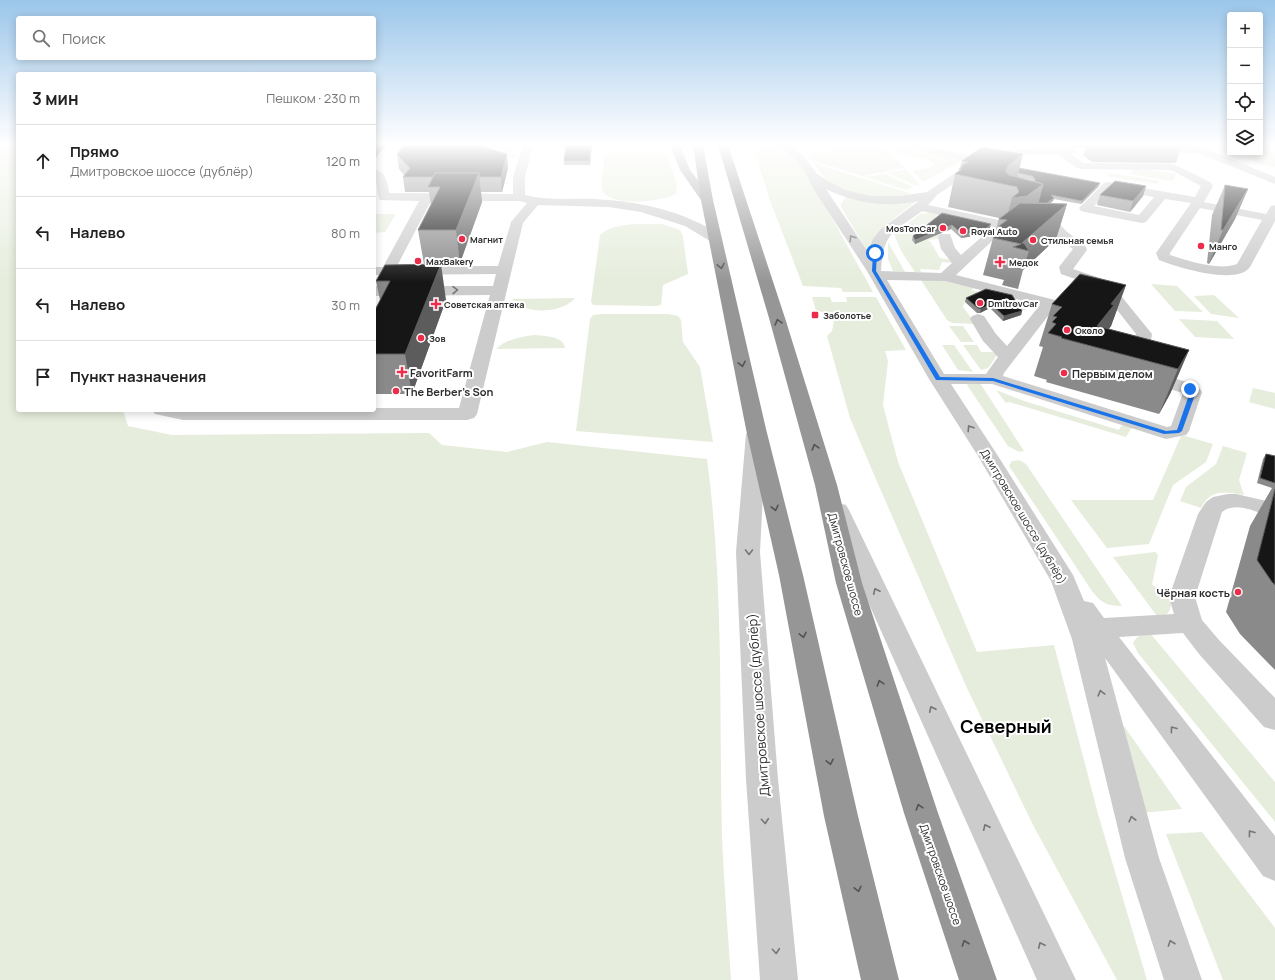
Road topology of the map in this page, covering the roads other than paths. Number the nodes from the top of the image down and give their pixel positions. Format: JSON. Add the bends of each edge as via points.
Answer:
{"nodes":[{"id":1,"x":523,"y":191,"type":"edge"},
{"id":2,"x":699,"y":191,"type":"edge"},
{"id":3,"x":705,"y":191,"type":"edge"},
{"id":4,"x":739,"y":191,"type":"edge"},
{"id":5,"x":823,"y":191,"type":"edge"},
{"id":6,"x":837,"y":191,"type":"edge"},
{"id":7,"x":937,"y":191,"type":"edge"},
{"id":8,"x":1102,"y":191,"type":"edge"},
{"id":9,"x":1142,"y":191,"type":"edge"},
{"id":10,"x":1204,"y":191,"type":"edge"},
{"id":11,"x":1162,"y":194,"type":"junction"},
{"id":12,"x":930,"y":196,"type":"junction"},
{"id":13,"x":377,"y":198,"type":"edge"},
{"id":14,"x":425,"y":200,"type":"junction"},
{"id":15,"x":526,"y":200,"type":"junction"},
{"id":16,"x":1198,"y":202,"type":"junction"},
{"id":17,"x":707,"y":203,"type":"junction"},
{"id":18,"x":920,"y":207,"type":"junction"},
{"id":19,"x":1022,"y":208,"type":"edge"},
{"id":20,"x":1273,"y":213,"type":"edge"},
{"id":21,"x":666,"y":216,"type":"junction"},
{"id":22,"x":945,"y":237,"type":"dead end"},
{"id":23,"x":715,"y":238,"type":"junction"},
{"id":24,"x":960,"y":263,"type":"junction"},
{"id":25,"x":504,"y":270,"type":"junction"},
{"id":26,"x":378,"y":271,"type":"edge"},
{"id":27,"x":875,"y":273,"type":"junction"},
{"id":28,"x":945,"y":277,"type":"junction"},
{"id":29,"x":499,"y":290,"type":"junction"},
{"id":30,"x":376,"y":293,"type":"edge"},
{"id":31,"x":978,"y":319,"type":"dead end"},
{"id":32,"x":1008,"y":357,"type":"junction"},
{"id":33,"x":938,"y":379,"type":"junction"},
{"id":34,"x":993,"y":379,"type":"junction"},
{"id":35,"x":172,"y":412,"type":"edge"},
{"id":36,"x":314,"y":412,"type":"edge"},
{"id":37,"x":756,"y":429,"type":"junction"},
{"id":38,"x":826,"y":485,"type":"junction"},
{"id":39,"x":1275,"y":511,"type":"edge"},
{"id":40,"x":1064,"y":581,"type":"junction"},
{"id":41,"x":1190,"y":623,"type":"junction"},
{"id":42,"x":1096,"y":628,"type":"junction"},
{"id":43,"x":1275,"y":718,"type":"edge"},
{"id":44,"x":1275,"y":864,"type":"edge"},
{"id":45,"x":779,"y":980,"type":"edge"},
{"id":46,"x":880,"y":980,"type":"edge"},
{"id":47,"x":978,"y":980,"type":"edge"},
{"id":48,"x":1057,"y":980,"type":"edge"},
{"id":49,"x":1183,"y":980,"type":"edge"}],
"edges":[{"from":1,"to":15,"type":"street"},
{"from":2,"to":17,"type":"main road"},
{"from":3,"to":17,"type":"highway"},
{"from":38,"to":4,"type":"highway","name":"Дмитровское шоссе","one_way":true},
{"from":27,"to":5,"type":"street","name":"Дмитровское шоссе (дублёр)","one_way":true},
{"from":6,"to":12,"type":"street","via":[[881,200]]},
{"from":7,"to":12,"type":"street"},
{"from":8,"to":11,"type":"street","via":[[1085,208],[1142,219]]},
{"from":9,"to":11,"type":"street"},
{"from":10,"to":16,"type":"street"},
{"from":11,"to":16,"type":"street"},
{"from":12,"to":18,"type":"street"},
{"from":13,"to":14,"type":"street"},
{"from":13,"to":15,"type":"street"},
{"from":14,"to":15,"type":"street"},
{"from":14,"to":26,"type":"street"},
{"from":15,"to":21,"type":"street","via":[[617,205]]},
{"from":15,"to":25,"type":"street","via":[[532,206],[516,222]]},
{"from":16,"to":20,"type":"street"},
{"from":16,"to":20,"type":"street","via":[[1163,253],[1164,257],[1220,271],[1240,270],[1244,267]]},
{"from":17,"to":21,"type":"street","via":[[694,213]]},
{"from":17,"to":23,"type":"highway"},
{"from":18,"to":24,"type":"street","via":[[1003,225]]},
{"from":18,"to":27,"type":"street","via":[[892,226],[880,239],[875,253]]},
{"from":19,"to":34,"type":"street","via":[[1046,215],[1060,233],[1079,247],[1080,250],[1066,270],[1104,284],[1144,334],[1142,345],[1129,366],[1130,370],[1193,392],[1179,431],[1166,433]]},
{"from":21,"to":23,"type":"street","via":[[698,227]]},
{"from":22,"to":24,"type":"street","via":[[948,249]]},
{"from":23,"to":37,"type":"highway","one_way":true},
{"from":24,"to":28,"type":"street"},
{"from":25,"to":26,"type":"street"},
{"from":25,"to":29,"type":"street"},
{"from":27,"to":28,"type":"street"},
{"from":27,"to":33,"type":"street","name":"Дмитровское шоссе (дублёр)"},
{"from":28,"to":32,"type":"street","via":[[1050,303]]},
{"from":30,"to":29,"type":"street","one_way":true},
{"from":29,"to":36,"type":"street","via":[[467,414]]},
{"from":31,"to":32,"type":"street","via":[[989,337]]},
{"from":32,"to":34,"type":"street","via":[[995,372]]},
{"from":33,"to":34,"type":"street"},
{"from":40,"to":33,"type":"street","name":"Дмитровское шоссе (дублёр)","one_way":true},
{"from":35,"to":36,"type":"street"},
{"from":37,"to":45,"type":"street","name":"Дмитровское шоссе (дублёр)","one_way":true,"via":[[748,552],[762,779]]},
{"from":37,"to":46,"type":"highway","one_way":true,"via":[[791,575],[841,816]]},
{"from":47,"to":38,"type":"highway","name":"Дмитровское шоссе","one_way":true,"via":[[921,813],[851,590]]},
{"from":48,"to":38,"type":"street","one_way":true},
{"from":39,"to":41,"type":"street","via":[[1251,502],[1224,501],[1216,505],[1209,514],[1182,597]]},
{"from":40,"to":42,"type":"street"},
{"from":49,"to":40,"type":"street","name":"Дмитровское шоссе (дублёр)","one_way":true,"via":[[1142,858],[1086,639]]},
{"from":41,"to":42,"type":"street"},
{"from":41,"to":43,"type":"street"},
{"from":44,"to":42,"type":"street","one_way":true}]}
